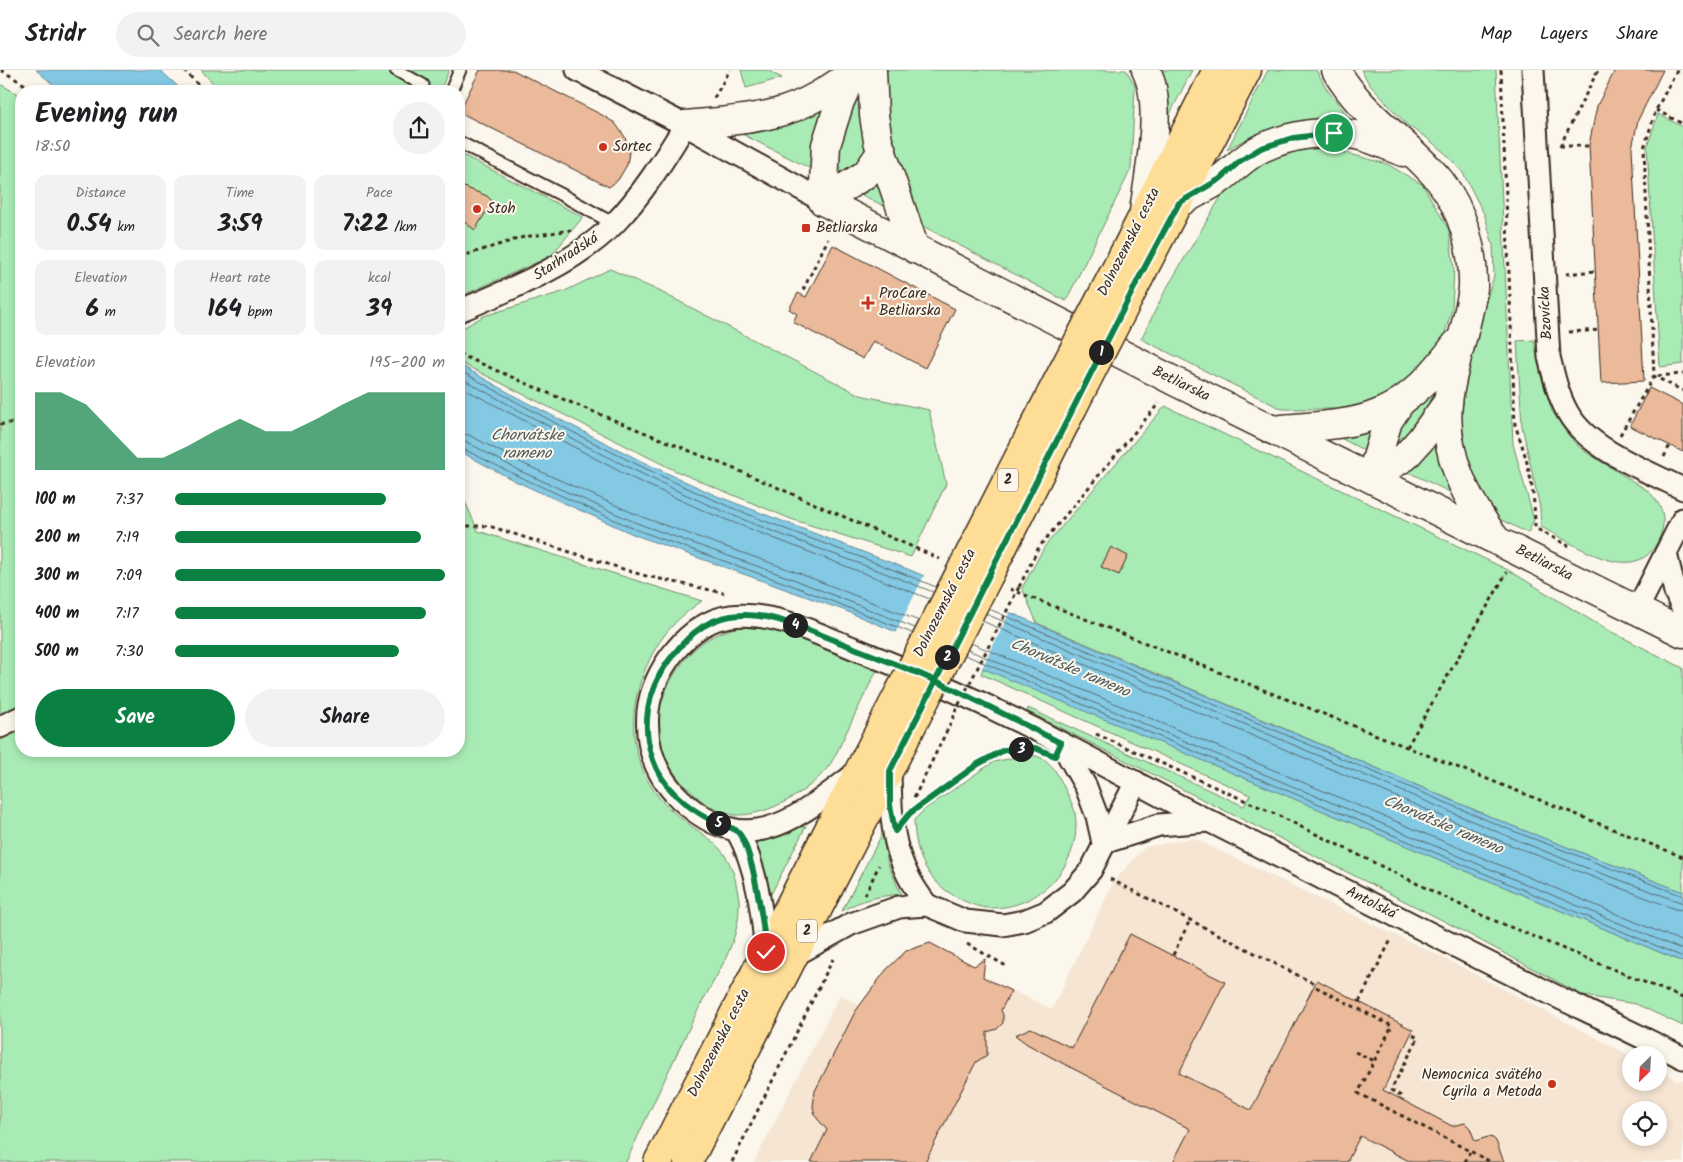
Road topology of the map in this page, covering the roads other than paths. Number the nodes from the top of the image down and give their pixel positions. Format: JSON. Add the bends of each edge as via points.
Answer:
{"nodes":[{"id":1,"x":396,"y":70,"type":"edge"},
{"id":2,"x":460,"y":70,"type":"edge"},
{"id":3,"x":578,"y":70,"type":"edge"},
{"id":4,"x":1146,"y":70,"type":"edge"},
{"id":5,"x":1217,"y":70,"type":"edge"},
{"id":6,"x":1247,"y":70,"type":"edge"},
{"id":7,"x":1336,"y":70,"type":"edge"},
{"id":8,"x":1533,"y":70,"type":"edge"},
{"id":9,"x":860,"y":71,"type":"edge"},
{"id":10,"x":423,"y":85,"type":"dead end"},
{"id":11,"x":454,"y":85,"type":"edge"},
{"id":12,"x":685,"y":126,"type":"junction"},
{"id":13,"x":465,"y":145,"type":"edge"},
{"id":14,"x":882,"y":151,"type":"junction"},
{"id":15,"x":1417,"y":158,"type":"junction"},
{"id":16,"x":822,"y":201,"type":"junction"},
{"id":17,"x":1179,"y":203,"type":"junction"},
{"id":18,"x":1144,"y":213,"type":"junction"},
{"id":19,"x":614,"y":224,"type":"junction"},
{"id":20,"x":915,"y":249,"type":"junction"},
{"id":21,"x":1128,"y":272,"type":"junction"},
{"id":22,"x":465,"y":309,"type":"edge"},
{"id":23,"x":1462,"y":336,"type":"junction"},
{"id":24,"x":1448,"y":402,"type":"junction"},
{"id":25,"x":1400,"y":403,"type":"junction"},
{"id":26,"x":1273,"y":430,"type":"junction"},
{"id":27,"x":1371,"y":477,"type":"junction"},
{"id":28,"x":1683,"y":489,"type":"edge"},
{"id":29,"x":1683,"y":518,"type":"edge"},
{"id":30,"x":1495,"y":538,"type":"junction"},
{"id":31,"x":1666,"y":553,"type":"junction"},
{"id":32,"x":1637,"y":610,"type":"junction"},
{"id":33,"x":1683,"y":610,"type":"edge"},
{"id":34,"x":1683,"y":633,"type":"edge"},
{"id":35,"x":912,"y":695,"type":"junction"},
{"id":36,"x":15,"y":720,"type":"edge"},
{"id":37,"x":0,"y":727,"type":"edge"},
{"id":38,"x":1061,"y":743,"type":"junction"},
{"id":39,"x":890,"y":771,"type":"junction"},
{"id":40,"x":856,"y":773,"type":"junction"},
{"id":41,"x":1136,"y":782,"type":"junction"},
{"id":42,"x":1209,"y":821,"type":"junction"},
{"id":43,"x":737,"y":831,"type":"junction"},
{"id":44,"x":1103,"y":844,"type":"junction"},
{"id":45,"x":927,"y":905,"type":"junction"},
{"id":46,"x":766,"y":952,"type":"junction"},
{"id":47,"x":795,"y":955,"type":"junction"},
{"id":48,"x":1683,"y":1058,"type":"edge"},
{"id":49,"x":658,"y":1162,"type":"edge"},
{"id":50,"x":688,"y":1162,"type":"edge"}],
"edges":[{"from":1,"to":10,"type":"lane"},
{"from":2,"to":11,"type":"lane"},
{"from":3,"to":12,"type":"street","name":"Betliarska"},
{"from":4,"to":18,"type":"street","via":[[1154,91],[1154,110]]},
{"from":5,"to":18,"type":"main road","name":"Dolnozemská cesta","number":"2"},
{"from":6,"to":17,"type":"main road","name":"Dolnozemská cesta","number":"2"},
{"from":7,"to":15,"type":"street","via":[[1350,91]]},
{"from":8,"to":28,"type":"street","name":"Bzovícka","via":[[1549,358],[1561,400],[1571,418],[1594,441]]},
{"from":9,"to":12,"type":"street","via":[[778,113]]},
{"from":9,"to":14,"type":"street"},
{"from":9,"to":16,"type":"street","via":[[840,101],[826,145]]},
{"from":12,"to":16,"type":"street","name":"Betliarska"},
{"from":12,"to":19,"type":"street","name":"Starhradská","via":[[658,171]]},
{"from":13,"to":19,"type":"lane"},
{"from":14,"to":16,"type":"street","via":[[860,179]]},
{"from":14,"to":20,"type":"street"},
{"from":15,"to":17,"type":"street","via":[[1355,135],[1334,133],[1293,138],[1261,148],[1220,179]]},
{"from":15,"to":23,"type":"street","via":[[1447,190],[1468,239],[1474,271],[1473,288]]},
{"from":16,"to":20,"type":"street","name":"Betliarska"},
{"from":17,"to":21,"type":"main road","name":"Dolnozemská cesta","number":"2"},
{"from":18,"to":21,"type":"main road","name":"Dolnozemská cesta","number":"2"},
{"from":19,"to":22,"type":"street","name":"Starhradská","via":[[583,249],[522,285]]},
{"from":20,"to":26,"type":"street","name":"Betliarska"},
{"from":21,"to":35,"type":"main road","name":"Dolnozemská cesta","number":"2","bridge":true},
{"from":23,"to":24,"type":"street"},
{"from":23,"to":25,"type":"street","via":[[1433,374]]},
{"from":24,"to":27,"type":"street","via":[[1405,456]]},
{"from":24,"to":30,"type":"street","via":[[1448,427],[1462,486]]},
{"from":25,"to":26,"type":"street","via":[[1362,418]]},
{"from":25,"to":27,"type":"street","via":[[1388,421]]},
{"from":26,"to":27,"type":"street","name":"Betliarska"},
{"from":27,"to":30,"type":"street","name":"Betliarska"},
{"from":29,"to":31,"type":"street"},
{"from":30,"to":32,"type":"street","name":"Betliarska"},
{"from":31,"to":32,"type":"street"},
{"from":31,"to":33,"type":"street","via":[[1675,592]]},
{"from":32,"to":34,"type":"street","name":"Betliarska"},
{"from":35,"to":39,"type":"main road","name":"Dolnozemská cesta","number":"2"},
{"from":35,"to":40,"type":"main road","name":"Dolnozemská cesta","number":"2"},
{"from":36,"to":37,"type":"street"},
{"from":38,"to":41,"type":"street","name":"Antolská"},
{"from":38,"to":43,"type":"street","name":"Antolská","via":[[921,675],[793,625],[764,617],[733,615],[701,627],[663,668],[650,696],[647,730],[653,761],[672,791],[704,816]]},
{"from":38,"to":44,"type":"street","via":[[1086,787]]},
{"from":39,"to":45,"type":"street","via":[[890,805],[900,861],[912,886]]},
{"from":39,"to":47,"type":"main road","name":"Dolnozemská cesta","number":"2"},
{"from":40,"to":43,"type":"street","via":[[800,816],[777,826]]},
{"from":40,"to":46,"type":"main road","name":"Dolnozemská cesta","number":"2"},
{"from":41,"to":42,"type":"street","name":"Antolská"},
{"from":41,"to":44,"type":"street"},
{"from":42,"to":44,"type":"street","via":[[1159,825]]},
{"from":42,"to":48,"type":"street","name":"Antolská"},
{"from":43,"to":46,"type":"street","via":[[745,845],[763,916]]},
{"from":44,"to":45,"type":"street","via":[[1091,870],[1072,892],[1046,912],[1024,921],[1003,925],[965,921]]},
{"from":45,"to":47,"type":"street","via":[[899,907],[852,924]]},
{"from":46,"to":49,"type":"main road","name":"Dolnozemská cesta","number":"2"},
{"from":47,"to":50,"type":"main road","name":"Dolnozemská cesta","number":"2"}]}
